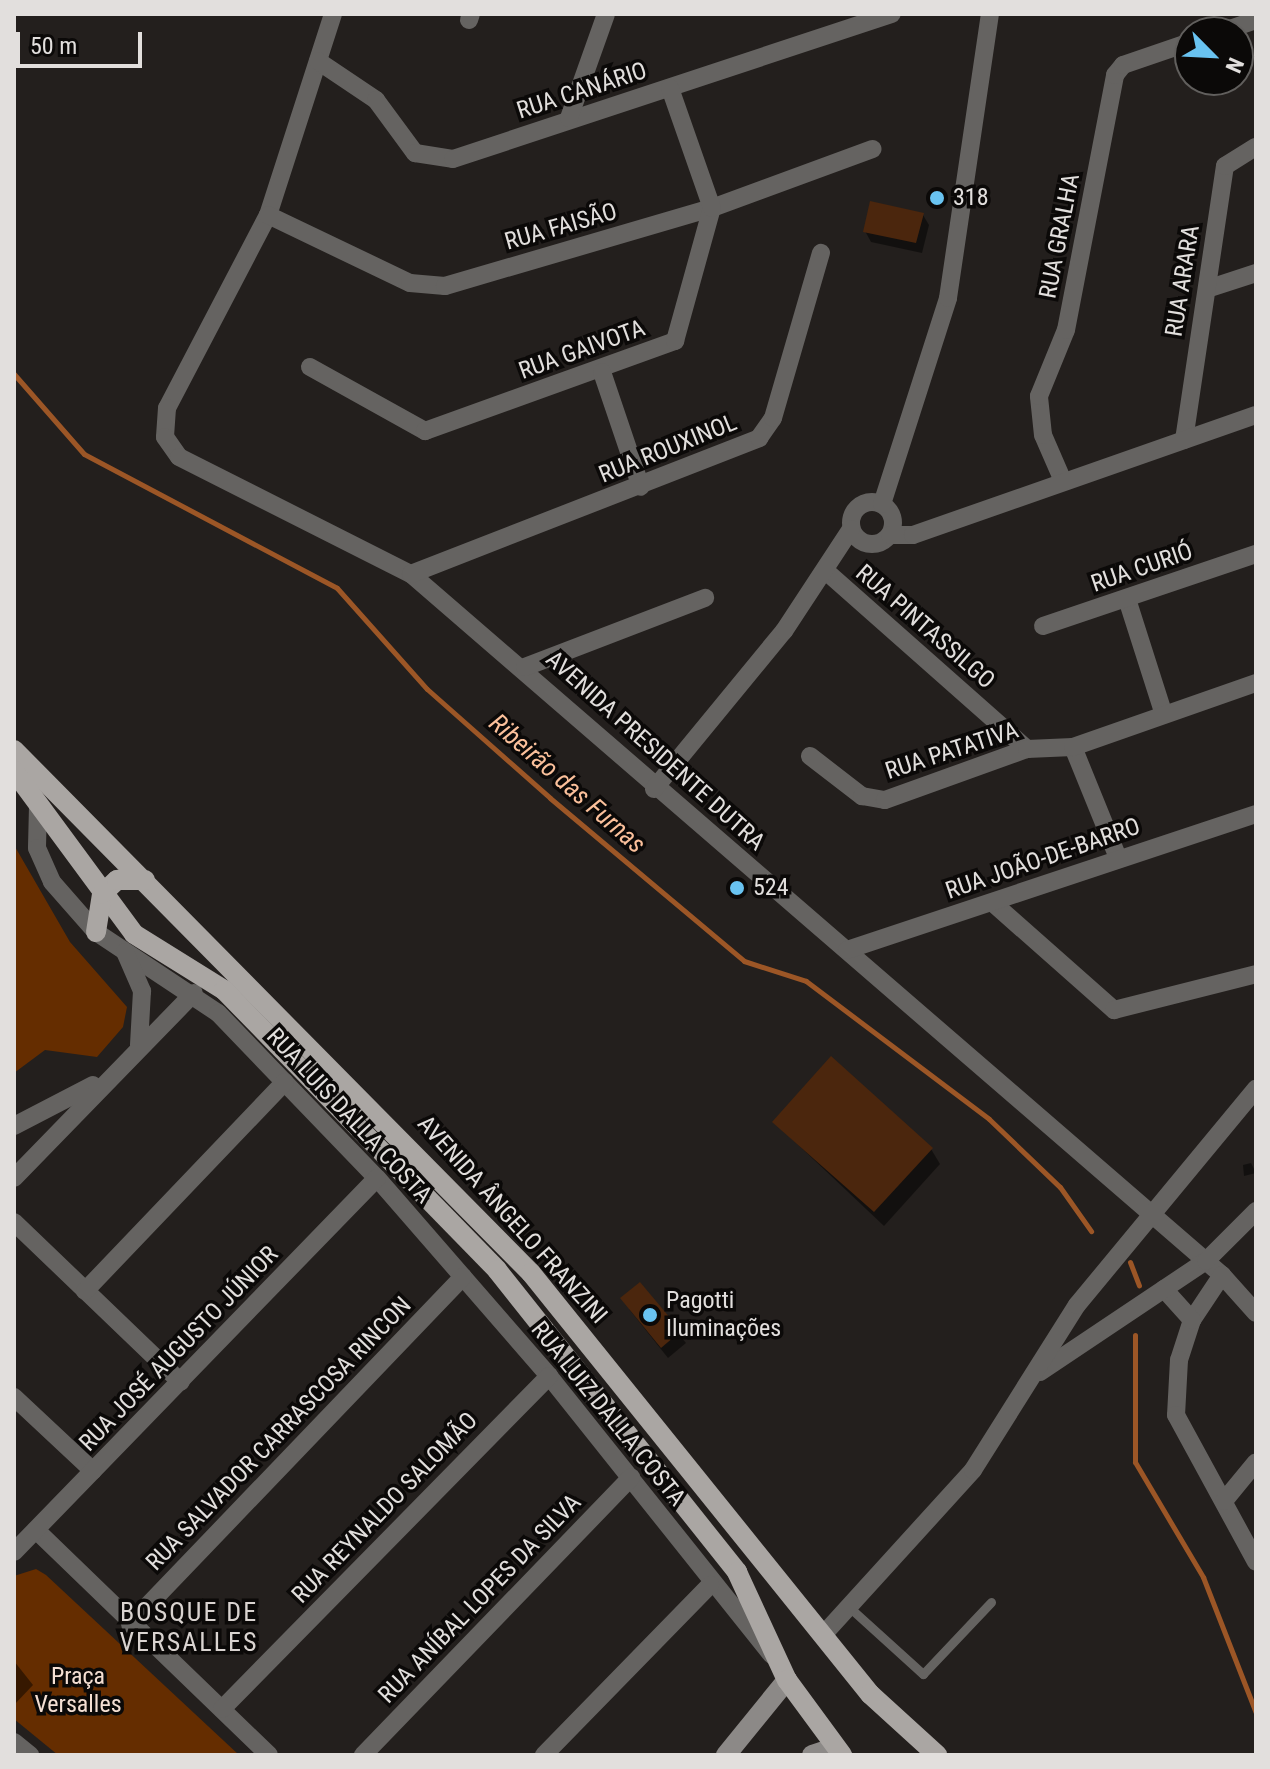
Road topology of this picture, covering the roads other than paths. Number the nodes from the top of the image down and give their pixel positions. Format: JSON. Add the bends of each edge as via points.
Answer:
{"nodes":[{"id":1,"x":333,"y":14,"type":"edge"},
{"id":2,"x":606,"y":14,"type":"edge"},
{"id":3,"x":892,"y":14,"type":"edge"},
{"id":4,"x":990,"y":14,"type":"edge"},
{"id":5,"x":1174,"y":47,"type":"edge"},
{"id":6,"x":318,"y":61,"type":"junction"},
{"id":7,"x":670,"y":88,"type":"junction"},
{"id":8,"x":569,"y":118,"type":"junction"},
{"id":9,"x":1256,"y":147,"type":"edge"},
{"id":10,"x":872,"y":149,"type":"dead end"},
{"id":11,"x":712,"y":208,"type":"junction"},
{"id":12,"x":268,"y":215,"type":"junction"},
{"id":13,"x":821,"y":253,"type":"dead end"},
{"id":14,"x":1256,"y":273,"type":"edge"},
{"id":15,"x":1207,"y":289,"type":"junction"},
{"id":16,"x":310,"y":367,"type":"dead end"},
{"id":17,"x":602,"y":372,"type":"junction"},
{"id":18,"x":1256,"y":415,"type":"edge"},
{"id":19,"x":1184,"y":440,"type":"junction"},
{"id":20,"x":886,"y":477,"type":"junction"},
{"id":21,"x":1063,"y":481,"type":"junction"},
{"id":22,"x":641,"y":487,"type":"junction"},
{"id":23,"x":856,"y":508,"type":"junction"},
{"id":24,"x":886,"y":508,"type":"junction"},
{"id":25,"x":851,"y":529,"type":"junction"},
{"id":26,"x":890,"y":535,"type":"junction"},
{"id":27,"x":913,"y":535,"type":"junction"},
{"id":28,"x":871,"y":544,"type":"junction"},
{"id":29,"x":1256,"y":554,"type":"edge"},
{"id":30,"x":830,"y":569,"type":"junction"},
{"id":31,"x":411,"y":574,"type":"junction"},
{"id":32,"x":705,"y":598,"type":"dead end"},
{"id":33,"x":1127,"y":599,"type":"junction"},
{"id":34,"x":1043,"y":626,"type":"dead end"},
{"id":35,"x":525,"y":667,"type":"junction"},
{"id":36,"x":1256,"y":683,"type":"edge"},
{"id":37,"x":1163,"y":712,"type":"junction"},
{"id":38,"x":1073,"y":747,"type":"junction"},
{"id":39,"x":1027,"y":749,"type":"junction"},
{"id":40,"x":14,"y":750,"type":"edge"},
{"id":41,"x":810,"y":756,"type":"dead end"},
{"id":42,"x":14,"y":771,"type":"edge"},
{"id":43,"x":654,"y":789,"type":"junction"},
{"id":44,"x":55,"y":790,"type":"junction"},
{"id":45,"x":26,"y":798,"type":"edge"},
{"id":46,"x":1256,"y":814,"type":"edge"},
{"id":47,"x":1118,"y":858,"type":"junction"},
{"id":48,"x":145,"y":880,"type":"junction"},
{"id":49,"x":102,"y":894,"type":"junction"},
{"id":50,"x":993,"y":903,"type":"junction"},
{"id":51,"x":96,"y":932,"type":"junction"},
{"id":52,"x":847,"y":950,"type":"junction"},
{"id":53,"x":125,"y":952,"type":"junction"},
{"id":54,"x":1256,"y":974,"type":"edge"},
{"id":55,"x":194,"y":993,"type":"junction"},
{"id":56,"x":139,"y":1045,"type":"junction"},
{"id":57,"x":103,"y":1079,"type":"junction"},
{"id":58,"x":285,"y":1082,"type":"junction"},
{"id":59,"x":1256,"y":1089,"type":"edge"},
{"id":60,"x":1256,"y":1117,"type":"edge"},
{"id":61,"x":1230,"y":1120,"type":"junction"},
{"id":62,"x":14,"y":1126,"type":"edge"},
{"id":63,"x":14,"y":1178,"type":"edge"},
{"id":64,"x":377,"y":1178,"type":"junction"},
{"id":65,"x":1256,"y":1211,"type":"edge"},
{"id":66,"x":1150,"y":1216,"type":"junction"},
{"id":67,"x":14,"y":1222,"type":"edge"},
{"id":68,"x":1206,"y":1261,"type":"junction"},
{"id":69,"x":1222,"y":1275,"type":"junction"},
{"id":70,"x":463,"y":1277,"type":"junction"},
{"id":71,"x":1164,"y":1289,"type":"junction"},
{"id":72,"x":85,"y":1291,"type":"junction"},
{"id":73,"x":1077,"y":1305,"type":"junction"},
{"id":74,"x":1256,"y":1313,"type":"edge"},
{"id":75,"x":1192,"y":1320,"type":"junction"},
{"id":76,"x":1101,"y":1331,"type":"junction"},
{"id":77,"x":549,"y":1376,"type":"junction"},
{"id":78,"x":1034,"y":1376,"type":"junction"},
{"id":79,"x":181,"y":1382,"type":"junction"},
{"id":80,"x":14,"y":1397,"type":"edge"},
{"id":81,"x":1256,"y":1462,"type":"edge"},
{"id":82,"x":93,"y":1471,"type":"junction"},
{"id":83,"x":631,"y":1477,"type":"junction"},
{"id":84,"x":1224,"y":1501,"type":"junction"},
{"id":85,"x":36,"y":1530,"type":"junction"},
{"id":86,"x":14,"y":1552,"type":"edge"},
{"id":87,"x":1256,"y":1562,"type":"edge"},
{"id":88,"x":710,"y":1585,"type":"junction"},
{"id":89,"x":991,"y":1602,"type":"dead end"},
{"id":90,"x":849,"y":1607,"type":"junction"},
{"id":91,"x":130,"y":1624,"type":"junction"},
{"id":92,"x":823,"y":1635,"type":"junction"},
{"id":93,"x":784,"y":1672,"type":"junction"},
{"id":94,"x":222,"y":1709,"type":"junction"},
{"id":95,"x":14,"y":1742,"type":"edge"},
{"id":96,"x":828,"y":1753,"type":"edge"},
{"id":97,"x":30,"y":1755,"type":"edge"},
{"id":98,"x":269,"y":1755,"type":"edge"},
{"id":99,"x":363,"y":1755,"type":"edge"},
{"id":100,"x":544,"y":1755,"type":"edge"},
{"id":101,"x":726,"y":1755,"type":"edge"},
{"id":102,"x":937,"y":1755,"type":"edge"}],
"edges":[{"from":1,"to":6,"type":"street"},
{"from":2,"to":8,"type":"street"},
{"from":3,"to":7,"type":"street","name":"RUA CANÁRIO"},
{"from":4,"to":20,"type":"street","via":[[948,298]]},
{"from":5,"to":21,"type":"street","name":"RUA GRALHA","via":[[1123,65],[1115,75],[1066,330],[1039,396],[1043,435]]},
{"from":6,"to":8,"type":"street","name":"RUA CANÁRIO","via":[[376,100],[406,145],[435,159]]},
{"from":6,"to":12,"type":"street"},
{"from":7,"to":8,"type":"street","name":"RUA CANÁRIO"},
{"from":7,"to":11,"type":"street"},
{"from":9,"to":15,"type":"street","name":"RUA ARARA","via":[[1225,166]]},
{"from":10,"to":11,"type":"street","name":"RUA FAISÃO"},
{"from":11,"to":12,"type":"street","name":"RUA FAISÃO","via":[[427,287]]},
{"from":11,"to":17,"type":"street","name":"RUA GAIVOTA","via":[[675,341]]},
{"from":12,"to":31,"type":"street","name":"AVENIDA PRESIDENTE DUTRA","via":[[167,408],[165,437],[179,457]]},
{"from":13,"to":22,"type":"street","name":"RUA ROUXINOL","via":[[767,430]]},
{"from":14,"to":15,"type":"street"},
{"from":15,"to":19,"type":"street","name":"RUA ARARA"},
{"from":16,"to":17,"type":"street","name":"RUA GAIVOTA","via":[[425,431]]},
{"from":17,"to":22,"type":"street"},
{"from":18,"to":19,"type":"street"},
{"from":19,"to":21,"type":"street"},
{"from":20,"to":23,"type":"street"},
{"from":20,"to":24,"type":"street"},
{"from":21,"to":27,"type":"street"},
{"from":22,"to":31,"type":"street","name":"RUA ROUXINOL"},
{"from":23,"to":24,"type":"street"},
{"from":23,"to":25,"type":"street"},
{"from":24,"to":26,"type":"street"},
{"from":24,"to":27,"type":"street"},
{"from":25,"to":28,"type":"street"},
{"from":25,"to":30,"type":"street"},
{"from":26,"to":27,"type":"street"},
{"from":26,"to":28,"type":"street"},
{"from":28,"to":30,"type":"street"},
{"from":29,"to":33,"type":"street","name":"RUA CURIÓ"},
{"from":30,"to":39,"type":"street","name":"RUA PINTASSILGO"},
{"from":30,"to":43,"type":"street"},
{"from":31,"to":35,"type":"street","name":"AVENIDA PRESIDENTE DUTRA"},
{"from":32,"to":35,"type":"street"},
{"from":33,"to":34,"type":"street","name":"RUA CURIÓ"},
{"from":33,"to":37,"type":"street"},
{"from":35,"to":43,"type":"street","name":"AVENIDA PRESIDENTE DUTRA"},
{"from":36,"to":37,"type":"street","name":"RUA PATATIVA"},
{"from":37,"to":38,"type":"street","name":"RUA PATATIVA"},
{"from":38,"to":39,"type":"street","name":"RUA PATATIVA"},
{"from":38,"to":47,"type":"street"},
{"from":39,"to":41,"type":"street","name":"RUA PATATIVA","via":[[873,800]]},
{"from":40,"to":44,"type":"main road","name":"AVENIDA ÂNGELO FRANZINI"},
{"from":42,"to":45,"type":"main road","name":"AVENIDA ÂNGELO FRANZINI"},
{"from":43,"to":52,"type":"street","name":"AVENIDA PRESIDENTE DUTRA"},
{"from":44,"to":45,"type":"street"},
{"from":44,"to":48,"type":"main road","name":"AVENIDA ÂNGELO FRANZINI"},
{"from":45,"to":49,"type":"main road","name":"AVENIDA ÂNGELO FRANZINI"},
{"from":45,"to":51,"type":"street","name":"RUA LUIS DALLA COSTA","via":[[37,848],[52,882]]},
{"from":46,"to":47,"type":"street","name":"RUA JOÃO-DE-BARRO"},
{"from":47,"to":50,"type":"street","name":"RUA JOÃO-DE-BARRO"},
{"from":48,"to":49,"type":"main road","via":[[117,880]]},
{"from":48,"to":92,"type":"main road","name":"AVENIDA ÂNGELO FRANZINI","via":[[531,1273]]},
{"from":49,"to":51,"type":"main road"},
{"from":49,"to":93,"type":"main road","name":"AVENIDA ÂNGELO FRANZINI","via":[[134,934],[224,990],[480,1250],[737,1572]]},
{"from":50,"to":52,"type":"street","name":"RUA JOÃO-DE-BARRO"},
{"from":50,"to":54,"type":"street","via":[[1100,1005],[1114,1010]]},
{"from":51,"to":53,"type":"street","name":"RUA LUIS DALLA COSTA"},
{"from":52,"to":66,"type":"street","name":"AVENIDA PRESIDENTE DUTRA"},
{"from":53,"to":55,"type":"street","name":"RUA LUIS DALLA COSTA"},
{"from":53,"to":56,"type":"street","via":[[142,991]]},
{"from":55,"to":56,"type":"street"},
{"from":55,"to":58,"type":"street","name":"RUA LUIS DALLA COSTA"},
{"from":56,"to":57,"type":"street"},
{"from":57,"to":62,"type":"street"},
{"from":57,"to":63,"type":"street"},
{"from":58,"to":64,"type":"street","name":"RUA LUIS DALLA COSTA"},
{"from":58,"to":72,"type":"street"},
{"from":59,"to":61,"type":"street"},
{"from":60,"to":61,"type":"street"},
{"from":61,"to":66,"type":"street"},
{"from":64,"to":70,"type":"street","name":"RUA LUIS DALLA COSTA"},
{"from":64,"to":79,"type":"street","name":"RUA JOSÉ AUGUSTO JÚNIOR"},
{"from":65,"to":68,"type":"street"},
{"from":66,"to":68,"type":"street","name":"AVENIDA PRESIDENTE DUTRA"},
{"from":66,"to":73,"type":"street"},
{"from":67,"to":72,"type":"street"},
{"from":68,"to":69,"type":"street","name":"AVENIDA PRESIDENTE DUTRA"},
{"from":68,"to":71,"type":"street"},
{"from":69,"to":74,"type":"street","name":"AVENIDA PRESIDENTE DUTRA"},
{"from":69,"to":75,"type":"street"},
{"from":70,"to":77,"type":"street","name":"RUA LUIZ DALLA COSTA"},
{"from":70,"to":91,"type":"street","name":"RUA SALVADOR CARRASCOSA RINCON"},
{"from":71,"to":75,"type":"street"},
{"from":71,"to":76,"type":"street"},
{"from":72,"to":79,"type":"street"},
{"from":73,"to":76,"type":"street"},
{"from":73,"to":78,"type":"street"},
{"from":75,"to":84,"type":"street","via":[[1179,1360],[1176,1415]]},
{"from":76,"to":78,"type":"street"},
{"from":77,"to":83,"type":"street","name":"RUA LUIZ DALLA COSTA"},
{"from":77,"to":94,"type":"street","name":"RUA REYNALDO SALOMÃO"},
{"from":78,"to":90,"type":"street","via":[[973,1470]]},
{"from":79,"to":82,"type":"street","name":"RUA JOSÉ AUGUSTO JÚNIOR"},
{"from":80,"to":82,"type":"street"},
{"from":81,"to":84,"type":"street"},
{"from":82,"to":85,"type":"street","name":"RUA JOSÉ AUGUSTO JÚNIOR"},
{"from":83,"to":88,"type":"street","name":"RUA LUIZ DALLA COSTA"},
{"from":83,"to":99,"type":"street","name":"RUA ANÍBAL LOPES DA SILVA"},
{"from":84,"to":87,"type":"street"},
{"from":85,"to":86,"type":"street","name":"RUA JOSÉ AUGUSTO JÚNIOR"},
{"from":85,"to":91,"type":"street"},
{"from":88,"to":93,"type":"street","name":"RUA LUIZ DALLA COSTA"},
{"from":88,"to":100,"type":"street"},
{"from":89,"to":90,"type":"lane","via":[[923,1674]]},
{"from":90,"to":92,"type":"street"},
{"from":91,"to":94,"type":"street"},
{"from":92,"to":102,"type":"main road","name":"AVENIDA ÂNGELO FRANZINI","via":[[870,1694]]},
{"from":93,"to":96,"type":"main road","name":"AVENIDA ÂNGELO FRANZINI"},
{"from":93,"to":101,"type":"street"},
{"from":94,"to":98,"type":"street"},
{"from":95,"to":97,"type":"street"}]}
